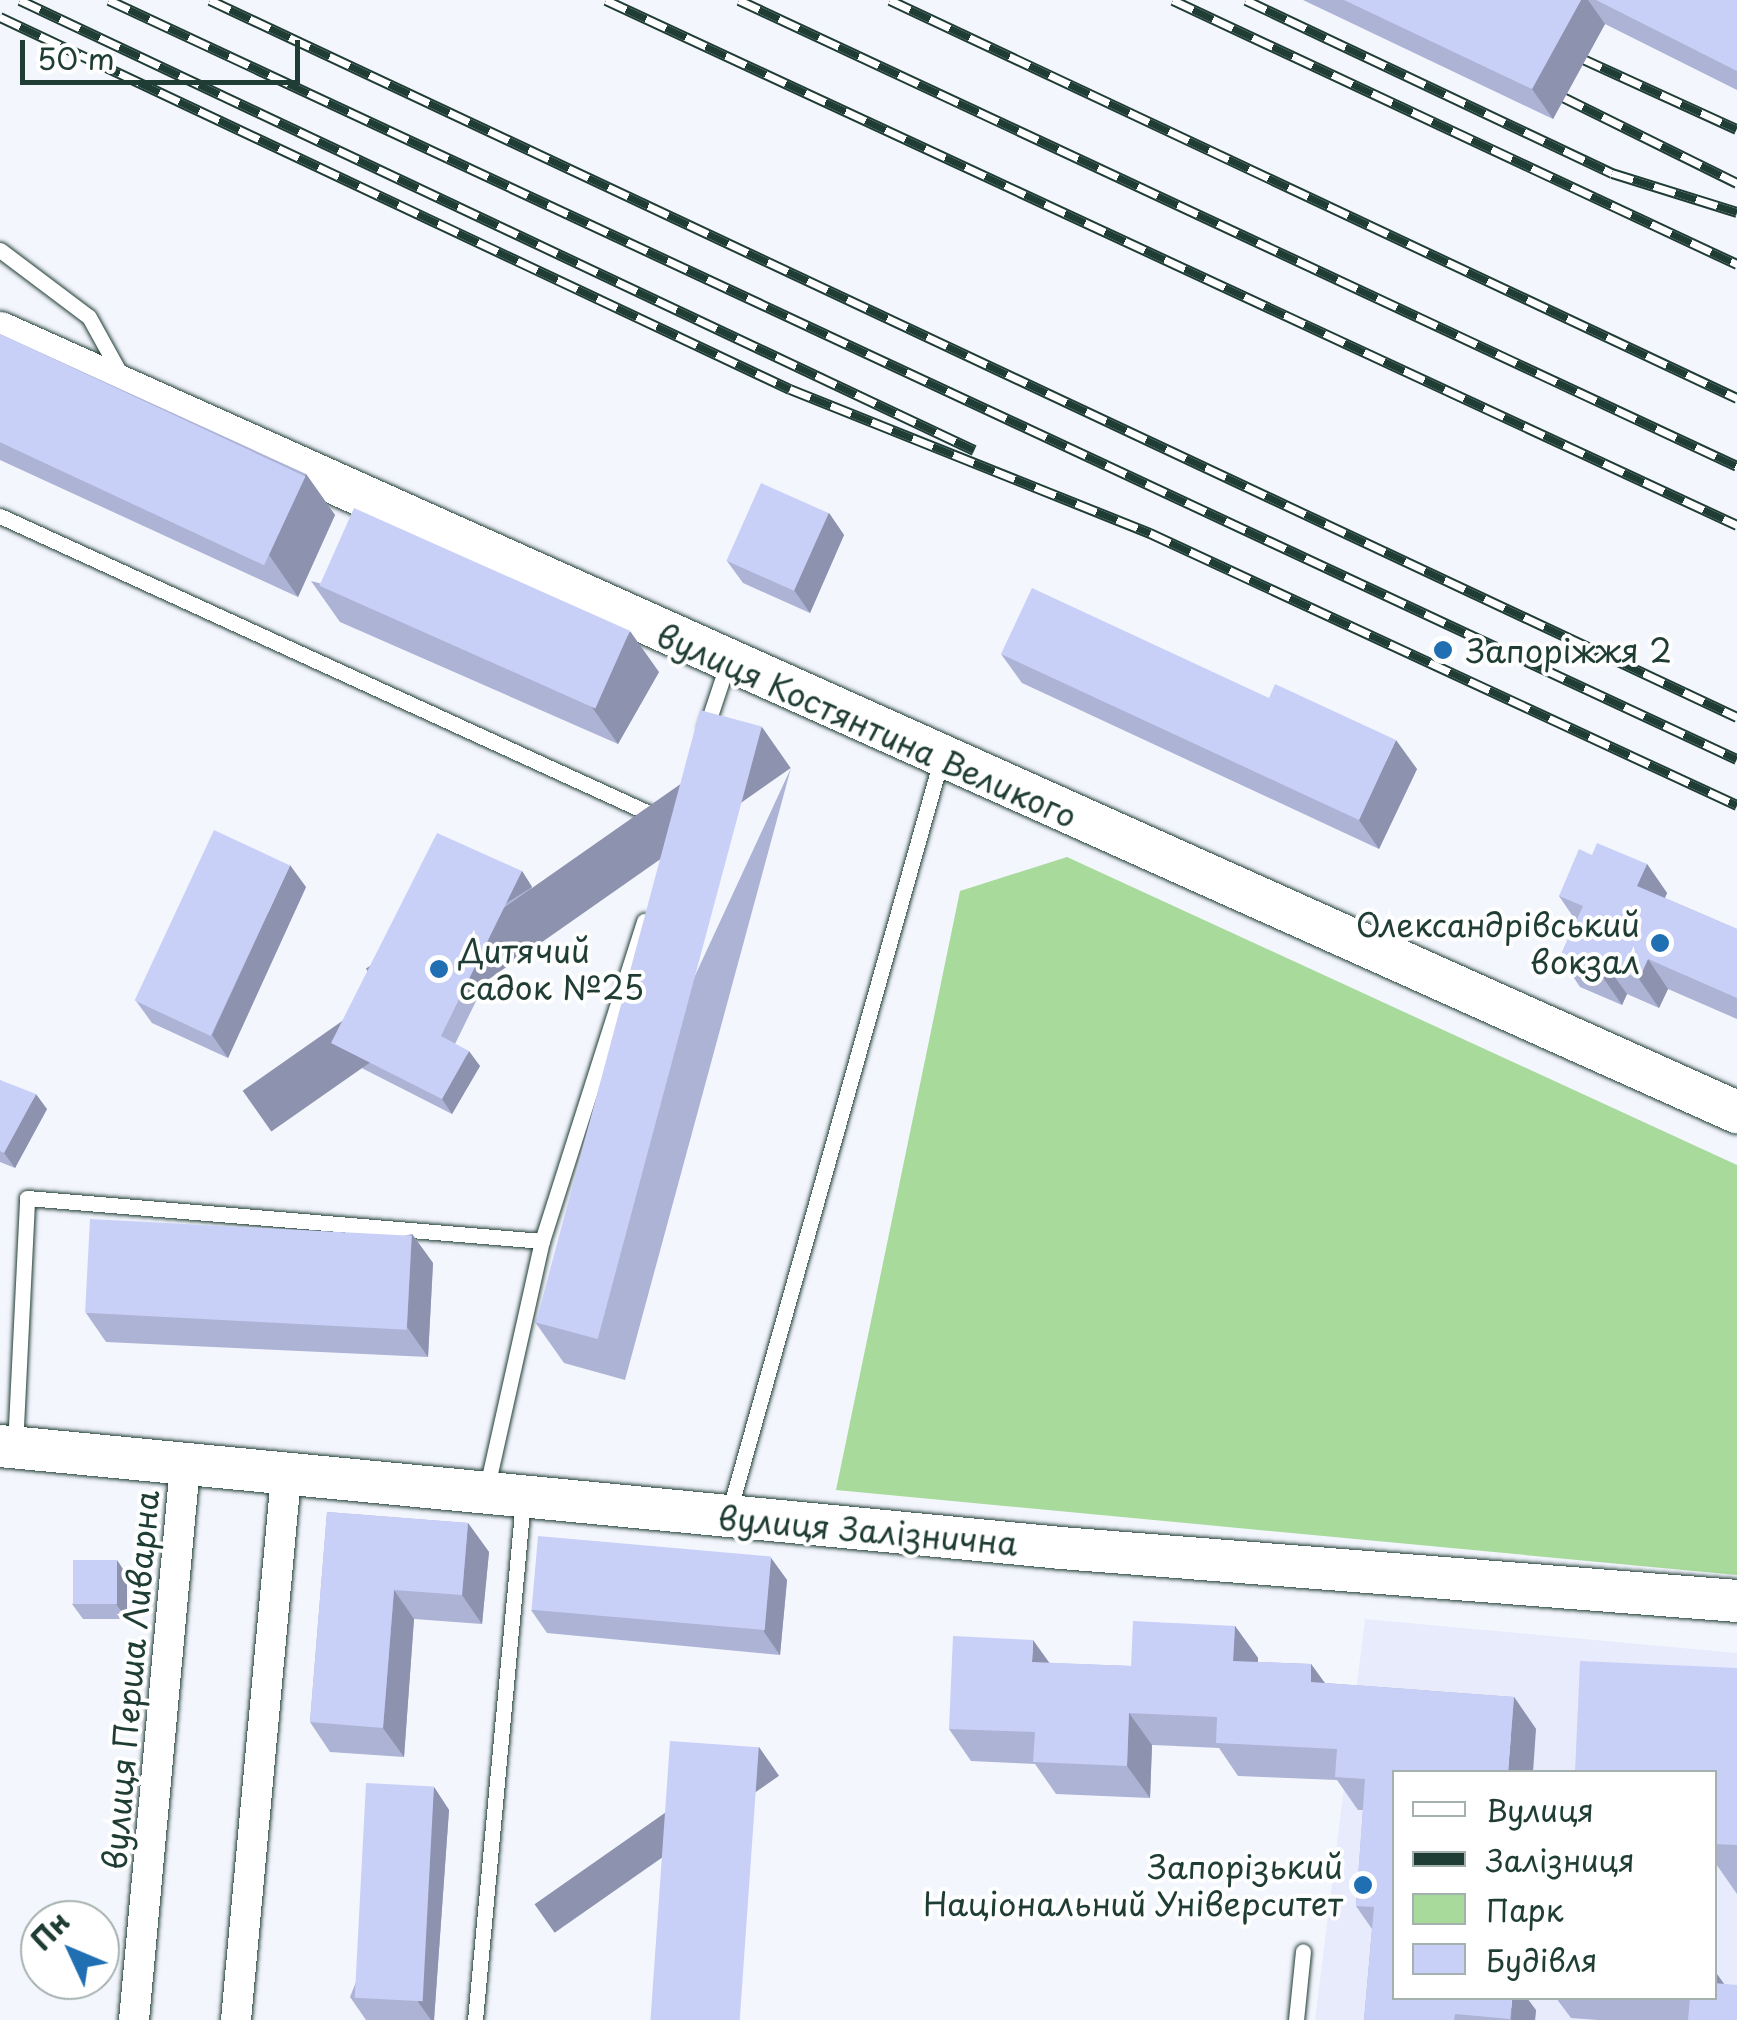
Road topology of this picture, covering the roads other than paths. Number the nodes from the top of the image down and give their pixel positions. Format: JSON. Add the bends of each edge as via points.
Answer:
{"nodes":[{"id":1,"x":0,"y":250,"type":"edge"},
{"id":2,"x":0,"y":333,"type":"edge"},
{"id":3,"x":130,"y":392,"type":"junction"},
{"id":4,"x":0,"y":516,"type":"edge"},
{"id":5,"x":728,"y":662,"type":"junction"},
{"id":6,"x":698,"y":752,"type":"edge"},
{"id":7,"x":941,"y":760,"type":"junction"},
{"id":8,"x":681,"y":806,"type":"edge"},
{"id":9,"x":675,"y":825,"type":"junction"},
{"id":10,"x":669,"y":844,"type":"edge"},
{"id":11,"x":651,"y":900,"type":"edge"},
{"id":12,"x":1737,"y":1112,"type":"edge"},
{"id":13,"x":542,"y":1241,"type":"junction"},
{"id":14,"x":8,"y":1447,"type":"edge"},
{"id":15,"x":184,"y":1466,"type":"junction"},
{"id":16,"x":286,"y":1476,"type":"junction"},
{"id":17,"x":504,"y":1497,"type":"junction"},
{"id":18,"x":728,"y":1518,"type":"junction"},
{"id":19,"x":1737,"y":1601,"type":"edge"},
{"id":20,"x":1303,"y":1950,"type":"dead end"},
{"id":21,"x":134,"y":2020,"type":"edge"},
{"id":22,"x":236,"y":2020,"type":"edge"},
{"id":23,"x":475,"y":2020,"type":"edge"},
{"id":24,"x":1296,"y":2020,"type":"edge"}],
"edges":[{"from":1,"to":3,"type":"lane","via":[[89,317]]},
{"from":2,"to":3,"type":"street","name":"вулиця Костянтина Великого"},
{"from":3,"to":5,"type":"street","name":"вулиця Костянтина Великого"},
{"from":4,"to":9,"type":"lane"},
{"from":5,"to":6,"type":"lane"},
{"from":5,"to":7,"type":"street","name":"вулиця Костянтина Великого"},
{"from":7,"to":12,"type":"street","name":"вулиця Костянтина Великого"},
{"from":7,"to":18,"type":"lane"},
{"from":8,"to":9,"type":"lane"},
{"from":9,"to":10,"type":"lane"},
{"from":11,"to":13,"type":"lane"},
{"from":13,"to":14,"type":"lane","via":[[27,1198]]},
{"from":13,"to":17,"type":"lane"},
{"from":14,"to":15,"type":"street","name":"вулиця Залізнична"},
{"from":15,"to":16,"type":"street","name":"вулиця Залізнична"},
{"from":15,"to":21,"type":"street","name":"вулиця Перша Ливарна"},
{"from":16,"to":17,"type":"street","name":"вулиця Залізнична"},
{"from":16,"to":22,"type":"street"},
{"from":17,"to":18,"type":"street","name":"вулиця Залізнична"},
{"from":17,"to":23,"type":"lane"},
{"from":18,"to":19,"type":"street","name":"вулиця Залізнична"},
{"from":20,"to":24,"type":"lane"}]}
